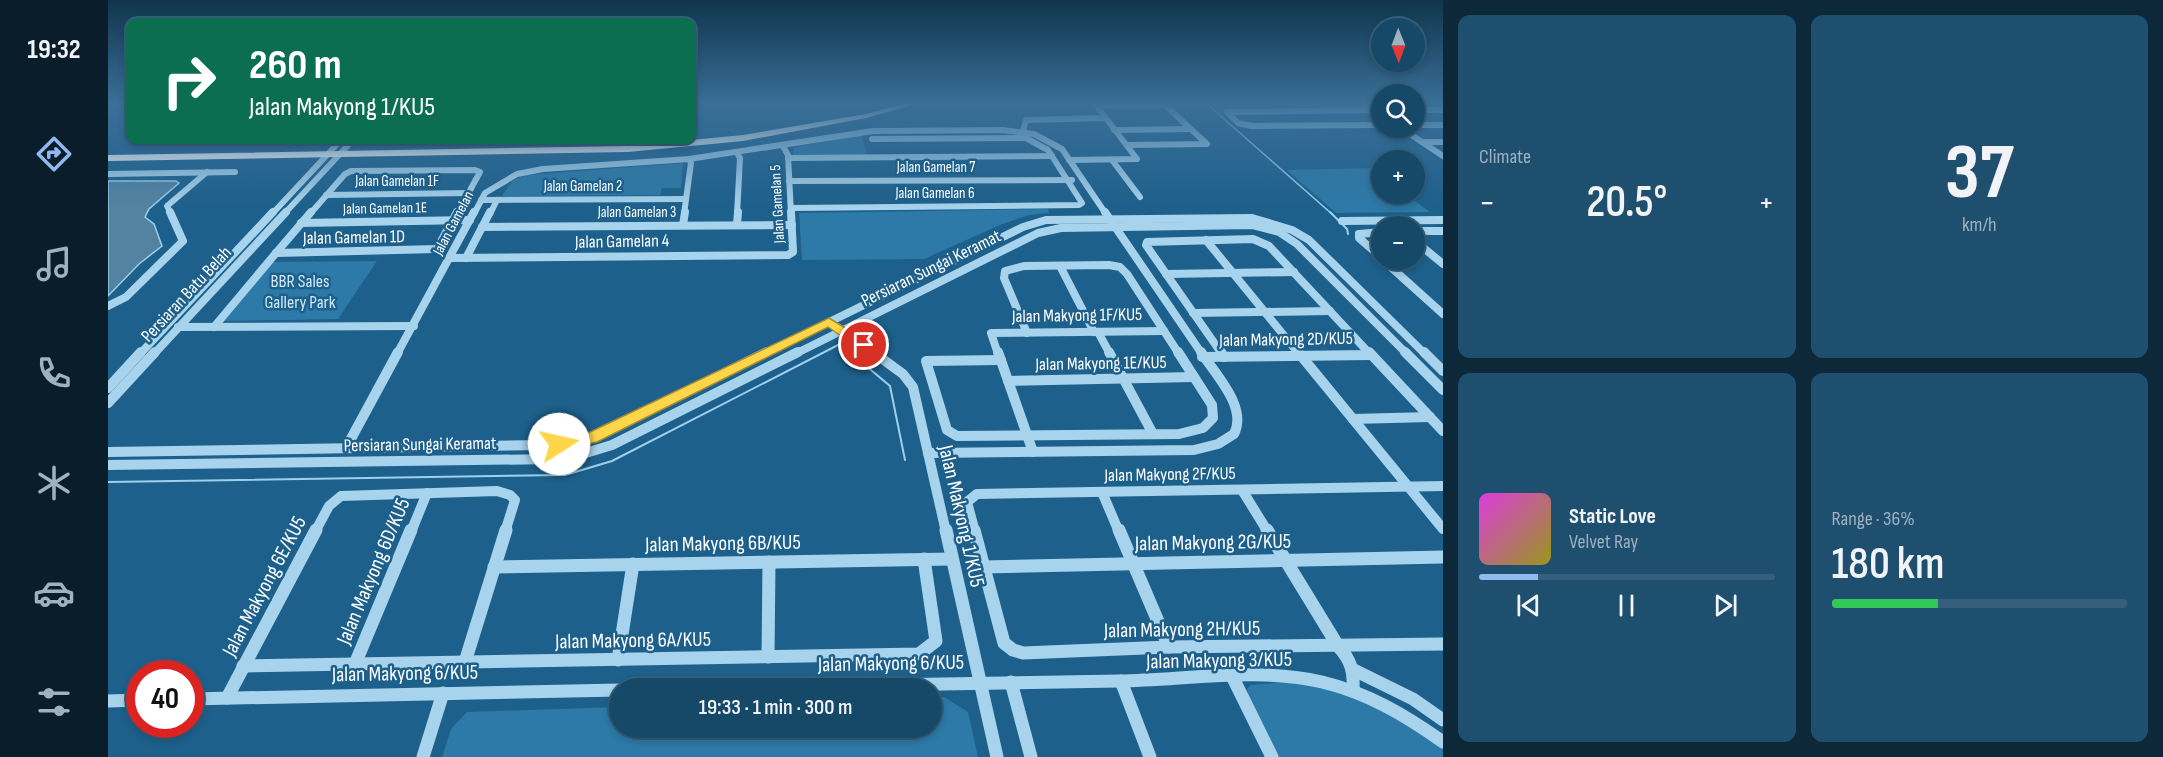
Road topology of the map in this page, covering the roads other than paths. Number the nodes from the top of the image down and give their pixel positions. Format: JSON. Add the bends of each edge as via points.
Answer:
{"nodes":[{"id":1,"x":731,"y":138,"type":"edge"},
{"id":2,"x":829,"y":138,"type":"edge"},
{"id":3,"x":921,"y":138,"type":"edge"},
{"id":4,"x":1023,"y":138,"type":"edge"},
{"id":5,"x":1043,"y":138,"type":"edge"},
{"id":6,"x":1121,"y":138,"type":"edge"},
{"id":7,"x":1201,"y":138,"type":"edge"},
{"id":8,"x":1417,"y":138,"type":"edge"},
{"id":9,"x":872,"y":139,"type":"dead end"},
{"id":10,"x":696,"y":142,"type":"edge"},
{"id":11,"x":1423,"y":142,"type":"junction"},
{"id":12,"x":1443,"y":142,"type":"edge"},
{"id":13,"x":336,"y":144,"type":"edge"},
{"id":14,"x":349,"y":144,"type":"edge"},
{"id":15,"x":617,"y":144,"type":"edge"},
{"id":16,"x":676,"y":144,"type":"edge"},
{"id":17,"x":1127,"y":145,"type":"junction"},
{"id":18,"x":783,"y":146,"type":"junction"},
{"id":19,"x":737,"y":153,"type":"junction"},
{"id":20,"x":108,"y":156,"type":"edge"},
{"id":21,"x":1052,"y":156,"type":"junction"},
{"id":22,"x":1443,"y":156,"type":"edge"},
{"id":23,"x":788,"y":157,"type":"junction"},
{"id":24,"x":1069,"y":160,"type":"junction"},
{"id":25,"x":1112,"y":160,"type":"junction"},
{"id":26,"x":690,"y":161,"type":"junction"},
{"id":27,"x":207,"y":172,"type":"junction"},
{"id":28,"x":235,"y":172,"type":"dead end"},
{"id":29,"x":108,"y":174,"type":"edge"},
{"id":30,"x":1067,"y":180,"type":"junction"},
{"id":31,"x":1083,"y":180,"type":"junction"},
{"id":32,"x":789,"y":181,"type":"junction"},
{"id":33,"x":468,"y":194,"type":"junction"},
{"id":34,"x":326,"y":195,"type":"junction"},
{"id":35,"x":1140,"y":197,"type":"dead end"},
{"id":36,"x":686,"y":199,"type":"junction"},
{"id":37,"x":481,"y":200,"type":"junction"},
{"id":38,"x":497,"y":200,"type":"junction"},
{"id":39,"x":791,"y":208,"type":"junction"},
{"id":40,"x":470,"y":220,"type":"junction"},
{"id":41,"x":1342,"y":220,"type":"dead end"},
{"id":42,"x":1425,"y":220,"type":"edge"},
{"id":43,"x":1443,"y":220,"type":"edge"},
{"id":44,"x":453,"y":221,"type":"junction"},
{"id":45,"x":1371,"y":221,"type":"edge"},
{"id":46,"x":301,"y":222,"type":"junction"},
{"id":47,"x":1112,"y":223,"type":"junction"},
{"id":48,"x":683,"y":225,"type":"junction"},
{"id":49,"x":737,"y":225,"type":"junction"},
{"id":50,"x":792,"y":225,"type":"junction"},
{"id":51,"x":482,"y":227,"type":"junction"},
{"id":52,"x":1425,"y":231,"type":"edge"},
{"id":53,"x":1443,"y":231,"type":"edge"},
{"id":54,"x":1371,"y":233,"type":"edge"},
{"id":55,"x":1359,"y":234,"type":"junction"},
{"id":56,"x":1206,"y":240,"type":"junction"},
{"id":57,"x":1371,"y":243,"type":"edge"},
{"id":58,"x":1425,"y":248,"type":"edge"},
{"id":59,"x":1371,"y":249,"type":"edge"},
{"id":60,"x":794,"y":252,"type":"joint"},
{"id":61,"x":275,"y":253,"type":"junction"},
{"id":62,"x":450,"y":258,"type":"junction"},
{"id":63,"x":466,"y":258,"type":"junction"},
{"id":64,"x":1439,"y":258,"type":"edge"},
{"id":65,"x":1443,"y":264,"type":"edge"},
{"id":66,"x":1060,"y":266,"type":"junction"},
{"id":67,"x":1394,"y":270,"type":"edge"},
{"id":68,"x":1402,"y":270,"type":"edge"},
{"id":69,"x":1294,"y":272,"type":"junction"},
{"id":70,"x":1233,"y":273,"type":"junction"},
{"id":71,"x":1166,"y":274,"type":"junction"},
{"id":72,"x":108,"y":306,"type":"edge"},
{"id":73,"x":1443,"y":306,"type":"edge"},
{"id":74,"x":181,"y":310,"type":"junction"},
{"id":75,"x":1330,"y":311,"type":"junction"},
{"id":76,"x":1265,"y":312,"type":"junction"},
{"id":77,"x":1193,"y":313,"type":"junction"},
{"id":78,"x":1443,"y":314,"type":"edge"},
{"id":79,"x":829,"y":322,"type":"junction"},
{"id":80,"x":414,"y":326,"type":"junction"},
{"id":81,"x":178,"y":327,"type":"junction"},
{"id":82,"x":214,"y":327,"type":"junction"},
{"id":83,"x":843,"y":330,"type":"junction"},
{"id":84,"x":1164,"y":331,"type":"junction"},
{"id":85,"x":1096,"y":332,"type":"junction"},
{"id":86,"x":1027,"y":333,"type":"junction"},
{"id":87,"x":1371,"y":355,"type":"junction"},
{"id":88,"x":1301,"y":356,"type":"junction"},
{"id":89,"x":1202,"y":357,"type":"junction"},
{"id":90,"x":1224,"y":357,"type":"junction"},
{"id":91,"x":1001,"y":360,"type":"junction"},
{"id":92,"x":1443,"y":371,"type":"edge"},
{"id":93,"x":1194,"y":377,"type":"junction"},
{"id":94,"x":1122,"y":379,"type":"junction"},
{"id":95,"x":1008,"y":381,"type":"junction"},
{"id":96,"x":108,"y":388,"type":"edge"},
{"id":97,"x":1443,"y":390,"type":"edge"},
{"id":98,"x":108,"y":403,"type":"edge"},
{"id":99,"x":1430,"y":417,"type":"junction"},
{"id":100,"x":1353,"y":419,"type":"junction"},
{"id":101,"x":1443,"y":431,"type":"edge"},
{"id":102,"x":1153,"y":434,"type":"junction"},
{"id":103,"x":1027,"y":435,"type":"junction"},
{"id":104,"x":108,"y":447,"type":"edge"},
{"id":105,"x":346,"y":448,"type":"junction"},
{"id":106,"x":108,"y":452,"type":"edge"},
{"id":107,"x":125,"y":452,"type":"junction"},
{"id":108,"x":1033,"y":452,"type":"junction"},
{"id":109,"x":928,"y":453,"type":"junction"},
{"id":110,"x":110,"y":465,"type":"edge"},
{"id":111,"x":1408,"y":486,"type":"junction"},
{"id":112,"x":1443,"y":486,"type":"edge"},
{"id":113,"x":1242,"y":490,"type":"junction"},
{"id":114,"x":1102,"y":492,"type":"junction"},
{"id":115,"x":427,"y":494,"type":"junction"},
{"id":116,"x":1443,"y":530,"type":"edge"},
{"id":117,"x":1443,"y":557,"type":"edge"},
{"id":118,"x":924,"y":559,"type":"junction"},
{"id":119,"x":952,"y":559,"type":"junction"},
{"id":120,"x":1287,"y":561,"type":"junction"},
{"id":121,"x":769,"y":562,"type":"junction"},
{"id":122,"x":1132,"y":563,"type":"junction"},
{"id":123,"x":633,"y":564,"type":"junction"},
{"id":124,"x":494,"y":567,"type":"junction"},
{"id":125,"x":983,"y":567,"type":"junction"},
{"id":126,"x":1443,"y":644,"type":"edge"},
{"id":127,"x":1338,"y":646,"type":"junction"},
{"id":128,"x":1169,"y":647,"type":"junction"},
{"id":129,"x":768,"y":657,"type":"junction"},
{"id":130,"x":618,"y":660,"type":"junction"},
{"id":131,"x":465,"y":662,"type":"junction"},
{"id":132,"x":355,"y":664,"type":"junction"},
{"id":133,"x":243,"y":666,"type":"junction"},
{"id":134,"x":1354,"y":670,"type":"junction"},
{"id":135,"x":1233,"y":678,"type":"junction"},
{"id":136,"x":980,"y":681,"type":"junction"},
{"id":137,"x":1121,"y":681,"type":"junction"},
{"id":138,"x":942,"y":682,"type":"edge"},
{"id":139,"x":1011,"y":682,"type":"junction"},
{"id":140,"x":609,"y":690,"type":"edge"},
{"id":141,"x":1353,"y":690,"type":"junction"},
{"id":142,"x":443,"y":693,"type":"junction"},
{"id":143,"x":227,"y":698,"type":"junction"},
{"id":144,"x":204,"y":699,"type":"edge"},
{"id":145,"x":126,"y":700,"type":"edge"},
{"id":146,"x":108,"y":701,"type":"edge"},
{"id":147,"x":1443,"y":720,"type":"edge"},
{"id":148,"x":1443,"y":742,"type":"edge"},
{"id":149,"x":423,"y":757,"type":"edge"},
{"id":150,"x":997,"y":757,"type":"edge"},
{"id":151,"x":1031,"y":757,"type":"edge"},
{"id":152,"x":1150,"y":757,"type":"edge"},
{"id":153,"x":1272,"y":757,"type":"edge"}],
"edges":[{"from":1,"to":10,"type":"highway"},
{"from":2,"to":18,"type":"street","name":"Jalan Gamelan"},
{"from":3,"to":9,"type":"street"},
{"from":4,"to":21,"type":"street","via":[[1035,141]]},
{"from":5,"to":24,"type":"street","name":"Jalan Gamelan","via":[[1053,142]]},
{"from":6,"to":17,"type":"street"},
{"from":7,"to":17,"type":"street","via":[[1207,144]]},
{"from":8,"to":11,"type":"street"},
{"from":11,"to":12,"type":"street"},
{"from":11,"to":22,"type":"street"},
{"from":13,"to":74,"type":"street","name":"Persiaran Batu Belah"},
{"from":14,"to":81,"type":"street","name":"Persiaran Batu Belah"},
{"from":15,"to":20,"type":"highway"},
{"from":16,"to":20,"type":"highway","via":[[628,149]]},
{"from":17,"to":25,"type":"street","via":[[1137,159]]},
{"from":18,"to":19,"type":"street","name":"Jalan Gamelan"},
{"from":18,"to":23,"type":"street"},
{"from":19,"to":26,"type":"street","name":"Jalan Gamelan"},
{"from":19,"to":49,"type":"street"},
{"from":21,"to":23,"type":"street"},
{"from":21,"to":30,"type":"street"},
{"from":23,"to":32,"type":"street","name":"Jalan Gamelan 5"},
{"from":24,"to":25,"type":"street"},
{"from":24,"to":31,"type":"street","name":"Jalan Gamelan"},
{"from":25,"to":35,"type":"street"},
{"from":26,"to":36,"type":"street"},
{"from":26,"to":37,"type":"street","name":"Jalan Gamelan","via":[[543,169],[517,174],[497,184]]},
{"from":27,"to":28,"type":"street"},
{"from":27,"to":29,"type":"street"},
{"from":27,"to":72,"type":"street","via":[[168,206],[183,241],[126,297]]},
{"from":30,"to":31,"type":"street","name":"Jalan Gamelan 7"},
{"from":30,"to":32,"type":"street","name":"Jalan Gamelan 7"},
{"from":30,"to":39,"type":"street","name":"Jalan Gamelan 6","via":[[1082,202],[1079,205]]},
{"from":31,"to":47,"type":"street","name":"Jalan Gamelan"},
{"from":32,"to":39,"type":"street","name":"Jalan Gamelan 5"},
{"from":33,"to":34,"type":"street","name":"Jalan Gamelan 1F"},
{"from":33,"to":34,"type":"street","via":[[478,171],[351,171]]},
{"from":33,"to":44,"type":"street"},
{"from":34,"to":46,"type":"street"},
{"from":36,"to":38,"type":"street","name":"Jalan Gamelan 2"},
{"from":36,"to":48,"type":"street"},
{"from":37,"to":38,"type":"street","name":"Jalan Gamelan 2"},
{"from":37,"to":40,"type":"street","name":"Jalan Gamelan"},
{"from":38,"to":51,"type":"street"},
{"from":39,"to":50,"type":"street","name":"Jalan Gamelan 5"},
{"from":40,"to":44,"type":"street","name":"Jalan Gamelan 1E"},
{"from":40,"to":62,"type":"street","name":"Jalan Gamelan"},
{"from":41,"to":45,"type":"street"},
{"from":42,"to":43,"type":"street"},
{"from":44,"to":46,"type":"street","name":"Jalan Gamelan 1E"},
{"from":44,"to":61,"type":"street","name":"Jalan Gamelan 1D","via":[[437,249],[432,250]]},
{"from":46,"to":61,"type":"street"},
{"from":47,"to":79,"type":"street","name":"Persiaran Sungai Keramat","via":[[1046,220],[1023,227]]},
{"from":47,"to":83,"type":"street","name":"Persiaran Sungai Keramat","via":[[1038,233]]},
{"from":47,"to":89,"type":"street","name":"Jalan Gamelan"},
{"from":47,"to":92,"type":"street","name":"Persiaran Sungai Keramat","via":[[1252,218],[1292,230],[1309,240]]},
{"from":47,"to":97,"type":"street","name":"Persiaran Sungai Keramat","via":[[1252,225],[1279,232],[1298,244]]},
{"from":48,"to":49,"type":"street","name":"Jalan Gamelan 3"},
{"from":48,"to":51,"type":"street","name":"Jalan Gamelan 3"},
{"from":49,"to":50,"type":"street","name":"Jalan Gamelan 3"},
{"from":50,"to":60,"type":"street","name":"Jalan Gamelan 5"},
{"from":51,"to":63,"type":"street"},
{"from":52,"to":53,"type":"street"},
{"from":54,"to":55,"type":"street"},
{"from":55,"to":57,"type":"street"},
{"from":55,"to":59,"type":"street"},
{"from":56,"to":69,"type":"street","via":[[1262,241]]},
{"from":56,"to":70,"type":"street"},
{"from":56,"to":71,"type":"street","via":[[1147,242]]},
{"from":58,"to":64,"type":"street"},
{"from":60,"to":63,"type":"street","name":"Jalan Gamelan 4"},
{"from":61,"to":82,"type":"street"},
{"from":62,"to":63,"type":"street","name":"Jalan Gamelan 4"},
{"from":62,"to":80,"type":"street","name":"Jalan Gamelan"},
{"from":64,"to":65,"type":"street"},
{"from":66,"to":84,"type":"street","via":[[1120,267]]},
{"from":66,"to":85,"type":"street"},
{"from":66,"to":86,"type":"street","via":[[1013,267],[1005,272]]},
{"from":67,"to":78,"type":"street"},
{"from":68,"to":73,"type":"street"},
{"from":69,"to":70,"type":"street"},
{"from":69,"to":75,"type":"street"},
{"from":70,"to":71,"type":"street"},
{"from":70,"to":76,"type":"street"},
{"from":71,"to":77,"type":"street"},
{"from":74,"to":81,"type":"street","via":[[174,323]]},
{"from":74,"to":96,"type":"street","name":"Persiaran Batu Belah"},
{"from":75,"to":76,"type":"street"},
{"from":75,"to":87,"type":"street"},
{"from":76,"to":77,"type":"street"},
{"from":76,"to":88,"type":"street"},
{"from":77,"to":90,"type":"street"},
{"from":79,"to":83,"type":"street","name":"Jalan Makyong 1/KU5"},
{"from":79,"to":105,"type":"street","name":"Persiaran Sungai Keramat","via":[[591,438],[546,445]]},
{"from":80,"to":82,"type":"street"},
{"from":80,"to":105,"type":"street","name":"Jalan Gamelan"},
{"from":81,"to":82,"type":"street"},
{"from":81,"to":98,"type":"street","name":"Persiaran Batu Belah"},
{"from":83,"to":109,"type":"street","name":"Jalan Makyong 1/KU5","via":[[903,374],[913,387]]},
{"from":83,"to":110,"type":"street","name":"Persiaran Sungai Keramat","via":[[612,444],[576,456]]},
{"from":84,"to":85,"type":"street","name":"Jalan Makyong 1F/KU5"},
{"from":84,"to":93,"type":"street"},
{"from":85,"to":86,"type":"street","name":"Jalan Makyong 1F/KU5"},
{"from":85,"to":94,"type":"street"},
{"from":86,"to":91,"type":"street","name":"Jalan Makyong 1F/KU5","via":[[991,333]]},
{"from":87,"to":88,"type":"street","name":"Jalan Makyong 2D/KU5"},
{"from":87,"to":99,"type":"street"},
{"from":88,"to":90,"type":"street","name":"Jalan Makyong 2D/KU5"},
{"from":88,"to":100,"type":"street"},
{"from":89,"to":90,"type":"street","name":"Jalan Makyong 2D/KU5"},
{"from":89,"to":108,"type":"street","name":"Jalan Gamelan","via":[[1238,411],[1238,425],[1230,438],[1215,447]]},
{"from":91,"to":95,"type":"street"},
{"from":91,"to":103,"type":"street","via":[[926,361],[947,430],[957,436]]},
{"from":93,"to":94,"type":"street","name":"Jalan Makyong 1E/KU5"},
{"from":93,"to":102,"type":"street","via":[[1212,405],[1213,418],[1203,428],[1179,434]]},
{"from":94,"to":95,"type":"street","name":"Jalan Makyong 1E/KU5"},
{"from":94,"to":102,"type":"street"},
{"from":95,"to":103,"type":"street"},
{"from":99,"to":100,"type":"street"},
{"from":99,"to":101,"type":"street"},
{"from":100,"to":111,"type":"street"},
{"from":102,"to":103,"type":"street"},
{"from":103,"to":108,"type":"street"},
{"from":104,"to":107,"type":"street"},
{"from":105,"to":107,"type":"street","name":"Persiaran Sungai Keramat"},
{"from":106,"to":107,"type":"street","name":"Persiaran Sungai Keramat"},
{"from":108,"to":109,"type":"street"},
{"from":109,"to":119,"type":"street","name":"Jalan Makyong 1/KU5"},
{"from":111,"to":112,"type":"street","name":"Jalan Makyong 2F/KU5"},
{"from":111,"to":113,"type":"street","name":"Jalan Makyong 2F/KU5"},
{"from":111,"to":116,"type":"street"},
{"from":113,"to":114,"type":"street","name":"Jalan Makyong 2F/KU5"},
{"from":113,"to":120,"type":"street"},
{"from":114,"to":122,"type":"street"},
{"from":114,"to":125,"type":"street","name":"Jalan Makyong 2F/KU5","via":[[971,497],[967,502]]},
{"from":115,"to":124,"type":"street","via":[[497,492],[515,500]]},
{"from":115,"to":132,"type":"street","name":"Jalan Makyong 6D/KU5"},
{"from":115,"to":133,"type":"street","name":"Jalan Makyong 6E/KU5","via":[[341,496],[328,506]]},
{"from":117,"to":120,"type":"street","name":"Jalan Makyong 2G/KU5"},
{"from":118,"to":119,"type":"street","name":"Jalan Makyong 6B/KU5"},
{"from":118,"to":121,"type":"street","name":"Jalan Makyong 6B/KU5"},
{"from":118,"to":129,"type":"street","name":"Jalan Makyong 6A/KU5","via":[[936,641],[919,654]]},
{"from":119,"to":136,"type":"street","name":"Jalan Makyong 1/KU5"},
{"from":120,"to":122,"type":"street","name":"Jalan Makyong 2G/KU5"},
{"from":120,"to":127,"type":"street"},
{"from":121,"to":123,"type":"street","name":"Jalan Makyong 6B/KU5"},
{"from":121,"to":129,"type":"street"},
{"from":122,"to":125,"type":"street","name":"Jalan Makyong 2G/KU5"},
{"from":122,"to":128,"type":"street"},
{"from":123,"to":124,"type":"street","name":"Jalan Makyong 6B/KU5"},
{"from":123,"to":130,"type":"street"},
{"from":124,"to":131,"type":"street"},
{"from":125,"to":128,"type":"street","name":"Jalan Makyong 2H/KU5","via":[[1004,643],[1013,650]]},
{"from":126,"to":127,"type":"street","name":"Jalan Makyong 2H/KU5"},
{"from":127,"to":128,"type":"street","name":"Jalan Makyong 2H/KU5"},
{"from":127,"to":134,"type":"street","via":[[1349,657]]},
{"from":129,"to":130,"type":"street","name":"Jalan Makyong 6A/KU5"},
{"from":130,"to":131,"type":"street","name":"Jalan Makyong 6A/KU5"},
{"from":131,"to":132,"type":"street","name":"Jalan Makyong 6A/KU5"},
{"from":132,"to":133,"type":"street","name":"Jalan Makyong 6A/KU5"},
{"from":133,"to":143,"type":"street","name":"Jalan Makyong 6E/KU5"},
{"from":134,"to":141,"type":"street"},
{"from":134,"to":147,"type":"street","via":[[1413,699]]},
{"from":135,"to":137,"type":"street","name":"Jalan Makyong 3/KU5"},
{"from":135,"to":141,"type":"street","name":"Jalan Makyong 3/KU5","via":[[1283,675]]},
{"from":135,"to":153,"type":"street"},
{"from":136,"to":138,"type":"street","name":"Jalan Makyong 6/KU5"},
{"from":136,"to":139,"type":"street","name":"Jalan Makyong 3/KU5"},
{"from":136,"to":150,"type":"street","name":"Jalan Makyong 1/KU5"},
{"from":137,"to":139,"type":"street","name":"Jalan Makyong 3/KU5"},
{"from":137,"to":152,"type":"street"},
{"from":139,"to":151,"type":"street"},
{"from":140,"to":142,"type":"street","name":"Jalan Makyong 6/KU5"},
{"from":141,"to":148,"type":"street","name":"Jalan Makyong 3/KU5","via":[[1403,714]]},
{"from":142,"to":143,"type":"street","name":"Jalan Makyong 6/KU5"},
{"from":142,"to":149,"type":"street"},
{"from":143,"to":144,"type":"street","name":"Jalan Makyong 6/KU5"},
{"from":145,"to":146,"type":"street"}]}
